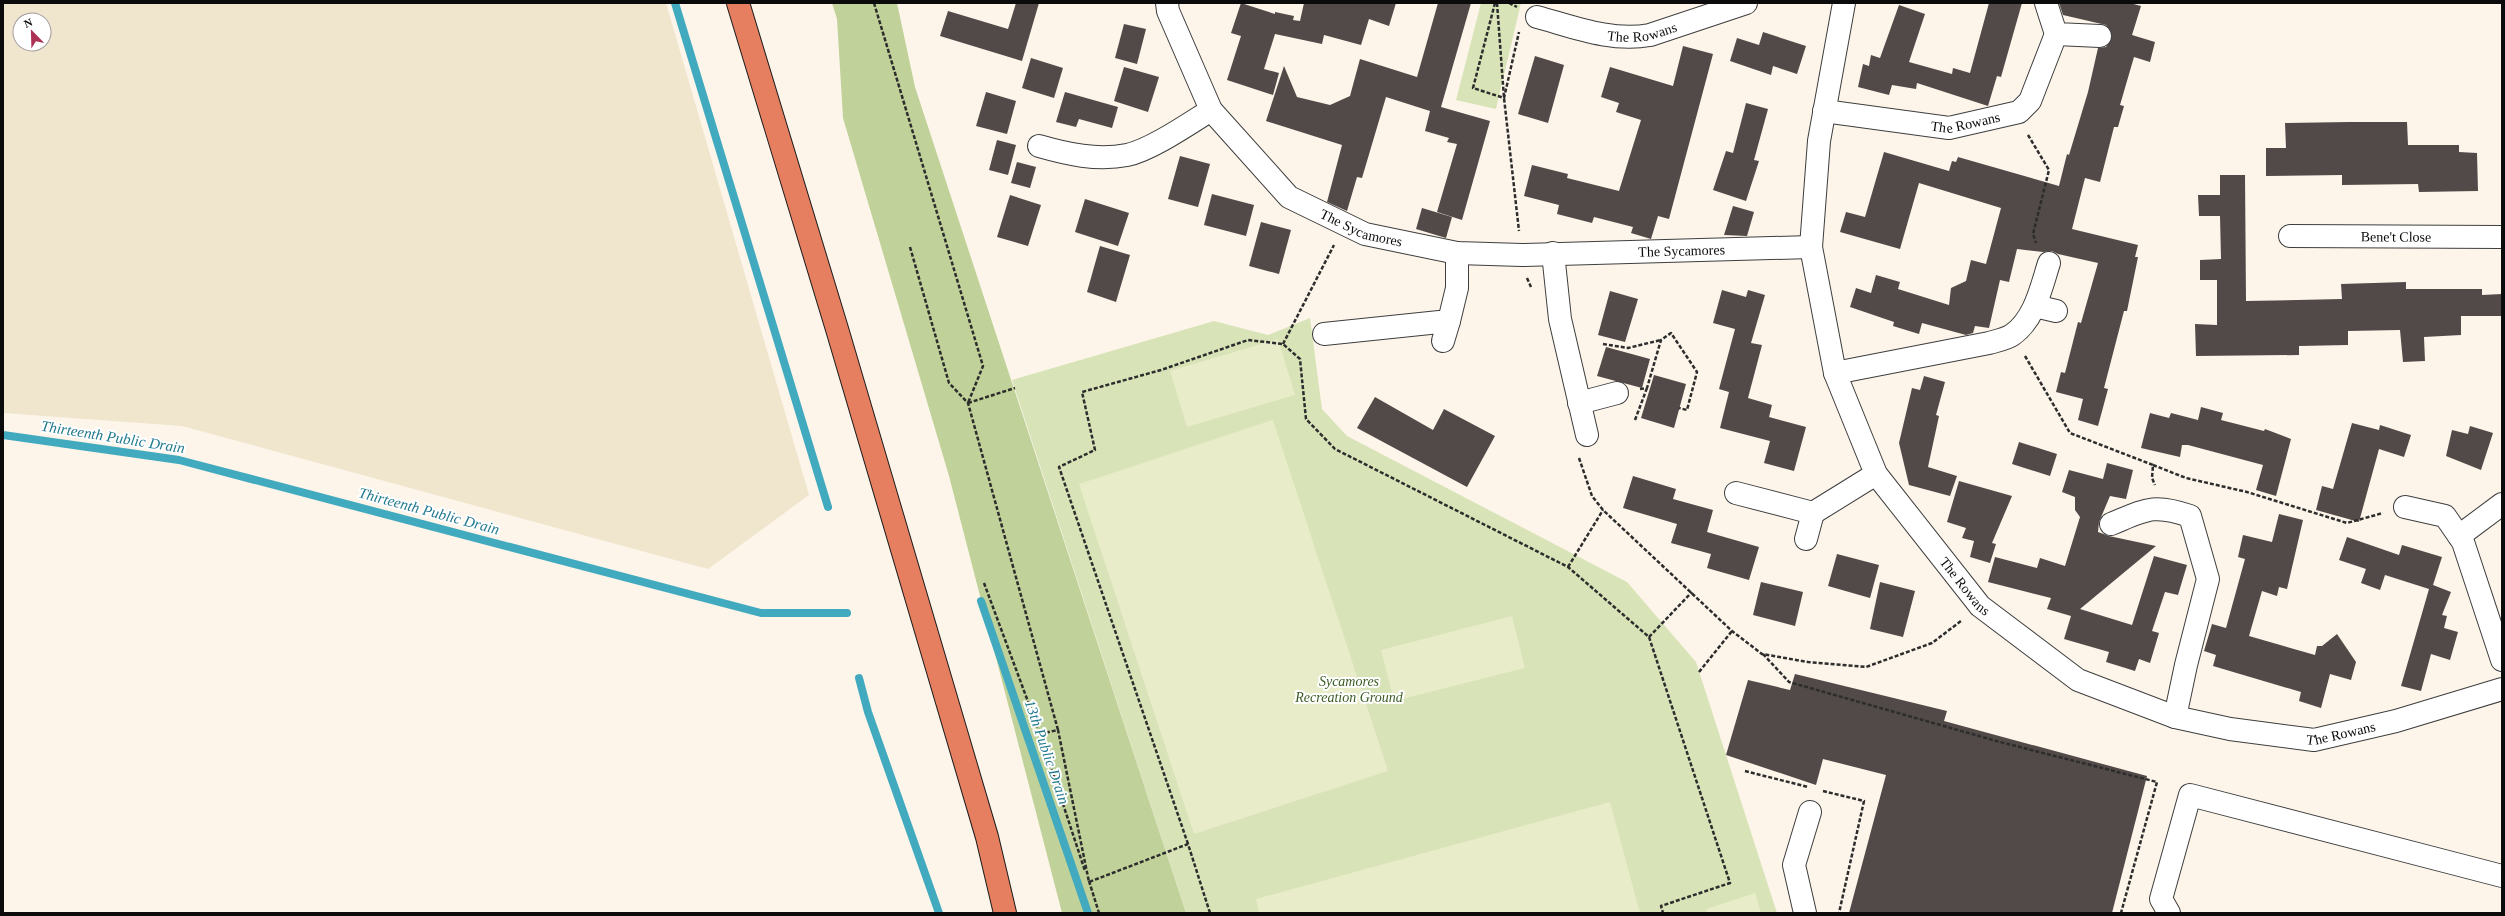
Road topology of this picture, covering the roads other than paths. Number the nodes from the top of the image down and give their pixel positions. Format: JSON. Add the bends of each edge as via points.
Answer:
{"nodes":[{"id":1,"x":738,"y":3,"type":"edge"},
{"id":2,"x":1746,"y":3,"type":"edge"},
{"id":3,"x":1844,"y":3,"type":"edge"},
{"id":4,"x":2046,"y":3,"type":"edge"},
{"id":5,"x":1173,"y":6,"type":"edge"},
{"id":6,"x":1529,"y":21,"type":"road end"},
{"id":7,"x":2056,"y":34,"type":"junction"},
{"id":8,"x":2100,"y":36,"type":"dead end"},
{"id":9,"x":1211,"y":110,"type":"junction"},
{"id":10,"x":1824,"y":112,"type":"junction"},
{"id":11,"x":1039,"y":146,"type":"dead end"},
{"id":12,"x":2290,"y":236,"type":"dead end"},
{"id":13,"x":2502,"y":237,"type":"edge"},
{"id":14,"x":1811,"y":247,"type":"junction"},
{"id":15,"x":1457,"y":253,"type":"junction"},
{"id":16,"x":1553,"y":253,"type":"junction"},
{"id":17,"x":2049,"y":263,"type":"dead end"},
{"id":18,"x":2035,"y":306,"type":"junction"},
{"id":19,"x":2056,"y":311,"type":"dead end"},
{"id":20,"x":1324,"y":334,"type":"dead end"},
{"id":21,"x":1835,"y":373,"type":"junction"},
{"id":22,"x":1617,"y":393,"type":"road end"},
{"id":23,"x":1579,"y":403,"type":"junction"},
{"id":24,"x":1587,"y":435,"type":"dead end"},
{"id":25,"x":1876,"y":474,"type":"junction"},
{"id":26,"x":1736,"y":493,"type":"dead end"},
{"id":27,"x":2502,"y":504,"type":"edge"},
{"id":28,"x":2405,"y":507,"type":"road end"},
{"id":29,"x":1813,"y":513,"type":"junction"},
{"id":30,"x":2111,"y":524,"type":"dead end"},
{"id":31,"x":2459,"y":536,"type":"junction"},
{"id":32,"x":1806,"y":539,"type":"dead end"},
{"id":33,"x":2502,"y":660,"type":"edge"},
{"id":34,"x":2502,"y":689,"type":"edge"},
{"id":35,"x":2176,"y":717,"type":"junction"},
{"id":36,"x":1810,"y":812,"type":"dead end"},
{"id":37,"x":2502,"y":876,"type":"edge"},
{"id":38,"x":1005,"y":913,"type":"edge"},
{"id":39,"x":1805,"y":913,"type":"edge"},
{"id":40,"x":2169,"y":913,"type":"edge"}],
"edges":[{"from":1,"to":38,"type":"highway","via":[[983,821]]},
{"from":2,"to":6,"type":"street","name":"The Rowans","via":[[1636,38],[1607,36]]},
{"from":3,"to":10,"type":"street","name":"The Rowans"},
{"from":4,"to":7,"type":"street"},
{"from":5,"to":9,"type":"street","name":"The Sycamores"},
{"from":7,"to":8,"type":"street"},
{"from":7,"to":10,"type":"street","name":"The Rowans","via":[[2030,101],[2019,112],[1949,128]]},
{"from":9,"to":11,"type":"street","via":[[1173,134],[1127,154],[1076,156]]},
{"from":9,"to":15,"type":"street","name":"The Sycamores","via":[[1289,197],[1365,234]]},
{"from":10,"to":14,"type":"street","name":"The Rowans","via":[[1818,141]]},
{"from":12,"to":13,"type":"street","name":"Bene't Close"},
{"from":14,"to":16,"type":"street","name":"The Sycamores"},
{"from":14,"to":21,"type":"street","name":"The Rowans"},
{"from":15,"to":16,"type":"street","name":"The Sycamores"},
{"from":15,"to":20,"type":"street","via":[[1457,288],[1446,331]]},
{"from":16,"to":23,"type":"street","via":[[1560,319]]},
{"from":17,"to":18,"type":"street"},
{"from":18,"to":19,"type":"street"},
{"from":18,"to":21,"type":"street","via":[[2012,335],[1989,343]]},
{"from":21,"to":25,"type":"street","name":"The Rowans"},
{"from":22,"to":23,"type":"street"},
{"from":23,"to":24,"type":"street"},
{"from":25,"to":29,"type":"street"},
{"from":25,"to":35,"type":"street","name":"The Rowans","via":[[1980,606],[2078,680]]},
{"from":26,"to":29,"type":"street"},
{"from":27,"to":31,"type":"street"},
{"from":28,"to":31,"type":"street","via":[[2445,516]]},
{"from":29,"to":32,"type":"street"},
{"from":30,"to":35,"type":"street","via":[[2148,509],[2166,509],[2190,516],[2208,579],[2186,665]]},
{"from":31,"to":33,"type":"street","via":[[2464,542]]},
{"from":34,"to":35,"type":"street","name":"The Rowans","via":[[2396,721],[2314,740],[2230,729]]},
{"from":36,"to":39,"type":"street","via":[[1794,865]]},
{"from":37,"to":40,"type":"street","via":[[2190,795],[2161,899]]}]}
